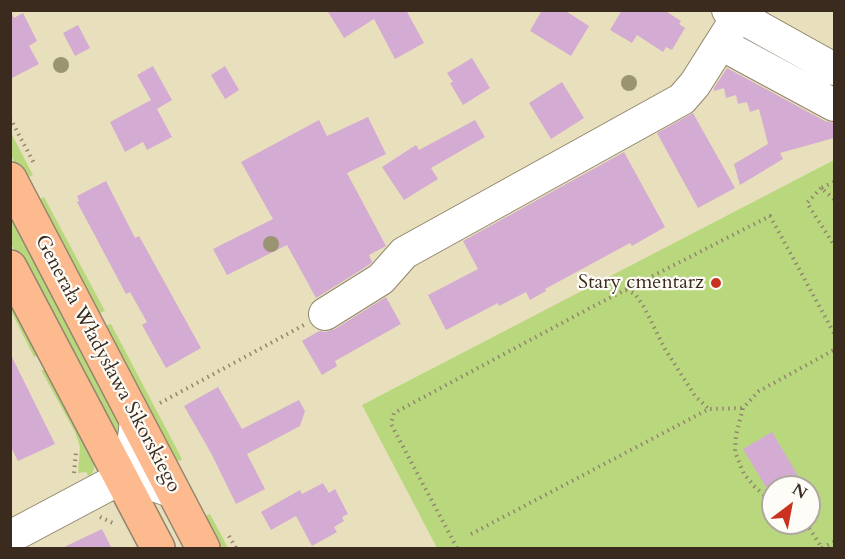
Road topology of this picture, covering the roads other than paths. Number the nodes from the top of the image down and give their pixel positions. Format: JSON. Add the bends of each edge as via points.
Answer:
{"nodes":[{"id":1,"x":733,"y":14,"type":"edge"},
{"id":2,"x":721,"y":44,"type":"junction"},
{"id":3,"x":834,"y":69,"type":"edge"},
{"id":4,"x":834,"y":105,"type":"edge"},
{"id":5,"x":23,"y":173,"type":"edge"},
{"id":6,"x":10,"y":267,"type":"edge"},
{"id":7,"x":326,"y":314,"type":"dead end"},
{"id":8,"x":148,"y":412,"type":"junction"},
{"id":9,"x":121,"y":478,"type":"junction"},
{"id":10,"x":174,"y":492,"type":"junction"},
{"id":11,"x":10,"y":537,"type":"edge"},
{"id":12,"x":158,"y":549,"type":"edge"},
{"id":13,"x":203,"y":549,"type":"edge"}],
"edges":[{"from":1,"to":2,"type":"street"},
{"from":1,"to":3,"type":"street"},
{"from":2,"to":4,"type":"street"},
{"from":2,"to":7,"type":"street","via":[[682,99],[404,253],[381,279]]},
{"from":5,"to":8,"type":"main road","name":"Generała Władysława Sikorskiego"},
{"from":6,"to":9,"type":"main road","name":"Generała Władysława Sikorskiego"},
{"from":8,"to":9,"type":"street"},
{"from":8,"to":10,"type":"main road","name":"Generała Władysława Sikorskiego"},
{"from":9,"to":10,"type":"street"},
{"from":9,"to":11,"type":"street"},
{"from":9,"to":12,"type":"main road","name":"Generała Władysława Sikorskiego"},
{"from":10,"to":13,"type":"main road","name":"Generała Władysława Sikorskiego"}]}
